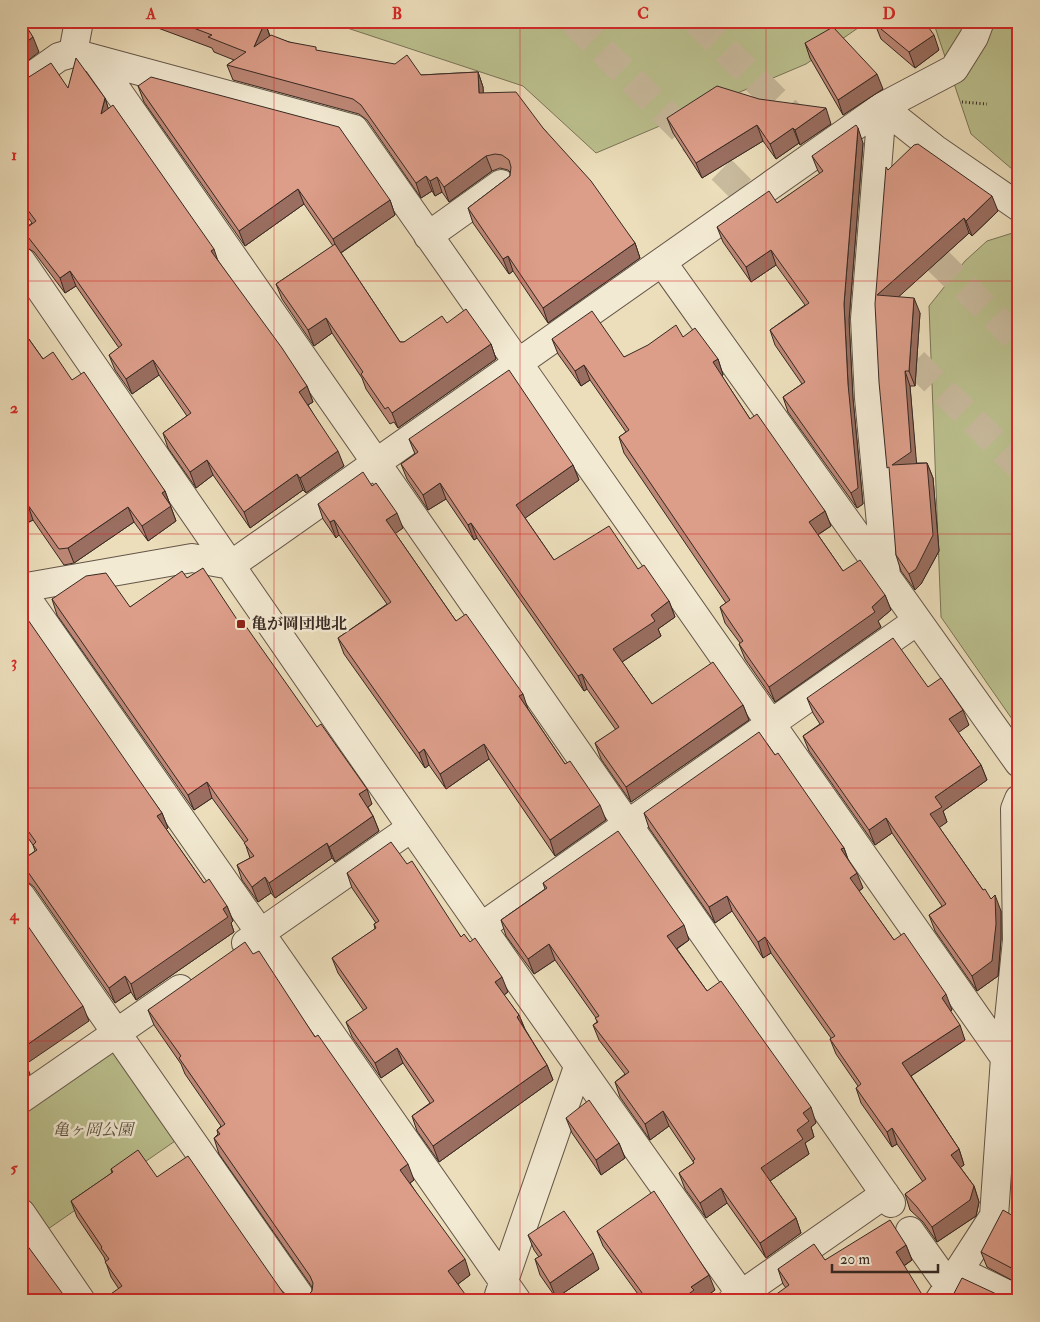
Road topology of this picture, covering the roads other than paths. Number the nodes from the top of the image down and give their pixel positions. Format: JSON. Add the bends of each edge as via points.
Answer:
{"nodes":[{"id":1,"x":79,"y":21,"type":"edge"},
{"id":2,"x":980,"y":21,"type":"edge"},
{"id":3,"x":85,"y":56,"type":"junction"},
{"id":4,"x":21,"y":84,"type":"edge"},
{"id":5,"x":882,"y":107,"type":"junction"},
{"id":6,"x":500,"y":184,"type":"edge"},
{"id":7,"x":1019,"y":207,"type":"edge"},
{"id":8,"x":428,"y":236,"type":"junction"},
{"id":9,"x":21,"y":261,"type":"edge"},
{"id":10,"x":662,"y":262,"type":"junction"},
{"id":11,"x":518,"y":363,"type":"junction"},
{"id":12,"x":376,"y":462,"type":"junction"},
{"id":13,"x":231,"y":565,"type":"junction"},
{"id":14,"x":886,"y":579,"type":"junction"},
{"id":15,"x":21,"y":589,"type":"edge"},
{"id":16,"x":917,"y":622,"type":"junction"},
{"id":17,"x":771,"y":724,"type":"junction"},
{"id":18,"x":1019,"y":763,"type":"edge"},
{"id":19,"x":1019,"y":799,"type":"edge"},
{"id":20,"x":627,"y":824,"type":"junction"},
{"id":21,"x":411,"y":828,"type":"junction"},
{"id":22,"x":21,"y":896,"type":"edge"},
{"id":23,"x":481,"y":927,"type":"junction"},
{"id":24,"x":261,"y":933,"type":"junction"},
{"id":25,"x":229,"y":955,"type":"edge"},
{"id":26,"x":197,"y":977,"type":"edge"},
{"id":27,"x":116,"y":1033,"type":"junction"},
{"id":28,"x":1005,"y":1058,"type":"junction"},
{"id":29,"x":578,"y":1067,"type":"junction"},
{"id":30,"x":21,"y":1100,"type":"edge"},
{"id":31,"x":1009,"y":1157,"type":"edge"},
{"id":32,"x":21,"y":1213,"type":"edge"},
{"id":33,"x":910,"y":1231,"type":"dead end"},
{"id":34,"x":949,"y":1286,"type":"edge"},
{"id":35,"x":506,"y":1294,"type":"edge"},
{"id":36,"x":736,"y":1298,"type":"edge"},
{"id":37,"x":1019,"y":1300,"type":"edge"},
{"id":38,"x":81,"y":1301,"type":"edge"},
{"id":39,"x":302,"y":1301,"type":"edge"}],
"edges":[{"from":1,"to":3,"type":"street"},
{"from":2,"to":5,"type":"street","via":[[954,69]]},
{"from":3,"to":4,"type":"street","via":[[59,57]]},
{"from":3,"to":8,"type":"street","via":[[354,129]]},
{"from":3,"to":12,"type":"street"},
{"from":5,"to":7,"type":"street","via":[[935,149]]},
{"from":5,"to":10,"type":"street"},
{"from":5,"to":14,"type":"street","via":[[865,319]]},
{"from":6,"to":8,"type":"street"},
{"from":8,"to":11,"type":"street"},
{"from":9,"to":13,"type":"street"},
{"from":10,"to":11,"type":"street"},
{"from":10,"to":14,"type":"street"},
{"from":11,"to":12,"type":"street"},
{"from":11,"to":17,"type":"street"},
{"from":12,"to":13,"type":"street"},
{"from":12,"to":20,"type":"street"},
{"from":13,"to":15,"type":"street","via":[[192,558]]},
{"from":13,"to":21,"type":"street"},
{"from":14,"to":16,"type":"street"},
{"from":15,"to":24,"type":"street"},
{"from":16,"to":17,"type":"street"},
{"from":16,"to":18,"type":"street"},
{"from":17,"to":20,"type":"street"},
{"from":17,"to":28,"type":"street"},
{"from":19,"to":28,"type":"street","via":[[1015,809],[1016,940]]},
{"from":20,"to":23,"type":"street"},
{"from":20,"to":36,"type":"street","via":[[888,1199]]},
{"from":21,"to":23,"type":"street"},
{"from":21,"to":24,"type":"street"},
{"from":22,"to":27,"type":"street"},
{"from":23,"to":29,"type":"street"},
{"from":24,"to":25,"type":"street"},
{"from":24,"to":35,"type":"street"},
{"from":26,"to":27,"type":"street"},
{"from":27,"to":30,"type":"street"},
{"from":27,"to":39,"type":"street"},
{"from":28,"to":31,"type":"street"},
{"from":29,"to":35,"type":"street"},
{"from":29,"to":36,"type":"street"},
{"from":31,"to":34,"type":"street","via":[[994,1216]]},
{"from":32,"to":38,"type":"street"},
{"from":33,"to":34,"type":"street"},
{"from":34,"to":37,"type":"street"}]}
